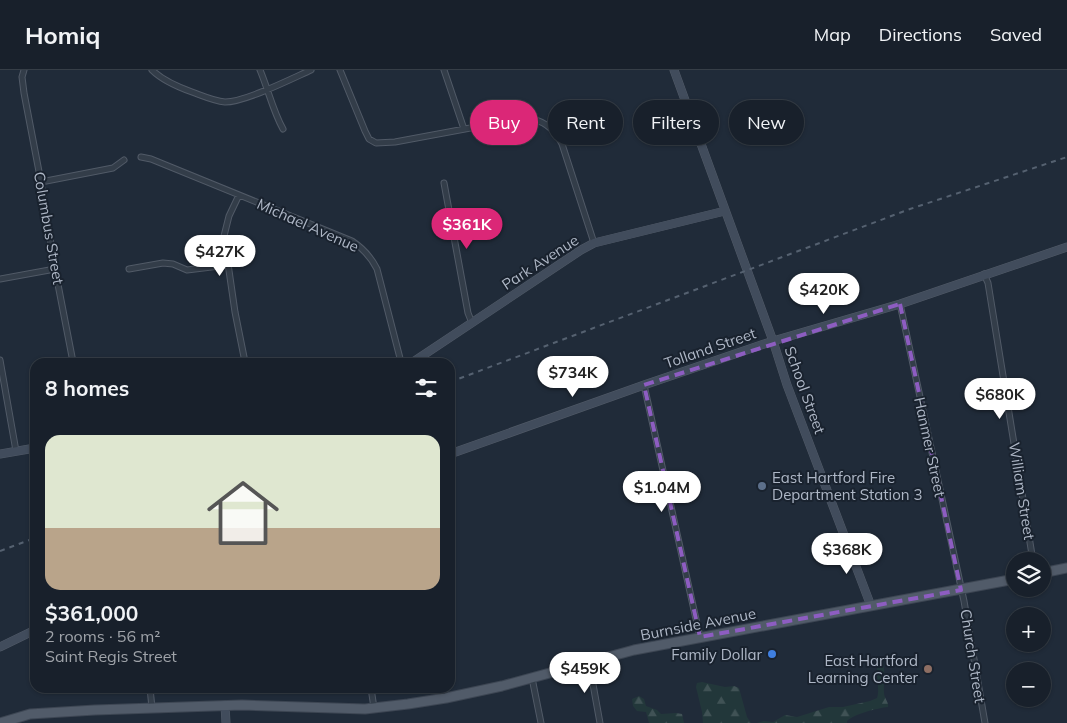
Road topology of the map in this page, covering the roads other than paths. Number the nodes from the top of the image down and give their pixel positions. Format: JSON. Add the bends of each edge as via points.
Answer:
{"nodes":[{"id":1,"x":24,"y":70,"type":"edge"},
{"id":2,"x":152,"y":70,"type":"edge"},
{"id":3,"x":260,"y":70,"type":"edge"},
{"id":4,"x":311,"y":70,"type":"edge"},
{"id":5,"x":340,"y":70,"type":"edge"},
{"id":6,"x":444,"y":70,"type":"edge"},
{"id":7,"x":674,"y":70,"type":"edge"},
{"id":8,"x":268,"y":88,"type":"junction"},
{"id":9,"x":283,"y":129,"type":"dead end"},
{"id":10,"x":464,"y":129,"type":"junction"},
{"id":11,"x":141,"y":157,"type":"dead end"},
{"id":12,"x":124,"y":160,"type":"dead end"},
{"id":13,"x":41,"y":182,"type":"junction"},
{"id":14,"x":444,"y":183,"type":"dead end"},
{"id":15,"x":239,"y":194,"type":"junction"},
{"id":16,"x":725,"y":211,"type":"junction"},
{"id":17,"x":594,"y":243,"type":"junction"},
{"id":18,"x":1067,"y":247,"type":"edge"},
{"id":19,"x":228,"y":265,"type":"junction"},
{"id":20,"x":55,"y":269,"type":"junction"},
{"id":21,"x":129,"y":269,"type":"dead end"},
{"id":22,"x":984,"y":274,"type":"junction"},
{"id":23,"x":0,"y":279,"type":"edge"},
{"id":24,"x":900,"y":304,"type":"junction"},
{"id":25,"x":472,"y":323,"type":"junction"},
{"id":26,"x":773,"y":342,"type":"junction"},
{"id":27,"x":72,"y":358,"type":"edge"},
{"id":28,"x":244,"y":358,"type":"edge"},
{"id":29,"x":400,"y":358,"type":"edge"},
{"id":30,"x":419,"y":358,"type":"edge"},
{"id":31,"x":0,"y":360,"type":"edge"},
{"id":32,"x":644,"y":385,"type":"junction"},
{"id":33,"x":30,"y":449,"type":"edge"},
{"id":34,"x":16,"y":451,"type":"junction"},
{"id":35,"x":455,"y":452,"type":"edge"},
{"id":36,"x":0,"y":454,"type":"edge"},
{"id":37,"x":1033,"y":552,"type":"edge"},
{"id":38,"x":1067,"y":568,"type":"edge"},
{"id":39,"x":1051,"y":571,"type":"edge"},
{"id":40,"x":1006,"y":581,"type":"edge"},
{"id":41,"x":961,"y":590,"type":"junction"},
{"id":42,"x":871,"y":606,"type":"junction"},
{"id":43,"x":30,"y":632,"type":"edge"},
{"id":44,"x":700,"y":637,"type":"junction"},
{"id":45,"x":0,"y":647,"type":"edge"},
{"id":46,"x":589,"y":662,"type":"junction"},
{"id":47,"x":532,"y":678,"type":"junction"},
{"id":48,"x":150,"y":693,"type":"edge"},
{"id":49,"x":372,"y":693,"type":"edge"},
{"id":50,"x":445,"y":693,"type":"edge"},
{"id":51,"x":446,"y":698,"type":"junction"},
{"id":52,"x":226,"y":705,"type":"junction"},
{"id":53,"x":152,"y":708,"type":"junction"},
{"id":54,"x":374,"y":708,"type":"junction"},
{"id":55,"x":0,"y":723,"type":"edge"},
{"id":56,"x":226,"y":723,"type":"edge"},
{"id":57,"x":541,"y":723,"type":"edge"},
{"id":58,"x":600,"y":723,"type":"edge"},
{"id":59,"x":985,"y":723,"type":"edge"}],
"edges":[{"from":1,"to":13,"type":"street","name":"Columbus Street","via":[[24,93]]},
{"from":2,"to":8,"type":"street","via":[[185,89],[223,102],[239,100]]},
{"from":3,"to":8,"type":"street"},
{"from":4,"to":8,"type":"street"},
{"from":5,"to":10,"type":"street","via":[[369,138],[376,143]]},
{"from":6,"to":10,"type":"street"},
{"from":7,"to":16,"type":"main road","name":"School Street"},
{"from":8,"to":9,"type":"street"},
{"from":10,"to":17,"type":"street","via":[[524,118],[543,122],[551,128],[562,144]]},
{"from":11,"to":15,"type":"street","name":"Michael Avenue"},
{"from":12,"to":13,"type":"street","via":[[113,168]]},
{"from":13,"to":20,"type":"street","name":"Columbus Street"},
{"from":14,"to":25,"type":"street"},
{"from":15,"to":19,"type":"street","via":[[224,236]]},
{"from":15,"to":29,"type":"street","name":"Michael Avenue","via":[[364,249],[378,269]]},
{"from":16,"to":17,"type":"main road","name":"Park Avenue"},
{"from":16,"to":26,"type":"main road","name":"School Street"},
{"from":17,"to":25,"type":"main road","name":"Park Avenue"},
{"from":18,"to":22,"type":"main road","name":"Tolland Street"},
{"from":19,"to":21,"type":"street","via":[[187,270],[163,264]]},
{"from":19,"to":28,"type":"street"},
{"from":20,"to":23,"type":"street"},
{"from":20,"to":27,"type":"street","name":"Columbus Street"},
{"from":22,"to":24,"type":"main road","name":"Tolland Street"},
{"from":22,"to":37,"type":"street","name":"William Street"},
{"from":24,"to":26,"type":"main road","name":"Tolland Street"},
{"from":24,"to":41,"type":"street","name":"Hanmer Street"},
{"from":25,"to":30,"type":"main road","name":"Park Avenue"},
{"from":26,"to":32,"type":"main road","name":"Tolland Street"},
{"from":26,"to":42,"type":"main road","name":"School Street"},
{"from":31,"to":34,"type":"street"},
{"from":32,"to":35,"type":"main road","name":"Tolland Street"},
{"from":32,"to":44,"type":"street"},
{"from":33,"to":34,"type":"main road"},
{"from":34,"to":36,"type":"main road"},
{"from":38,"to":39,"type":"main road"},
{"from":40,"to":41,"type":"main road","name":"Burnside Avenue"},
{"from":41,"to":42,"type":"main road","name":"Burnside Avenue"},
{"from":41,"to":59,"type":"street","name":"Church Street"},
{"from":42,"to":44,"type":"main road","name":"Burnside Avenue"},
{"from":43,"to":45,"type":"main road"},
{"from":44,"to":46,"type":"main road","name":"Burnside Avenue"},
{"from":46,"to":47,"type":"main road","name":"Burnside Avenue"},
{"from":46,"to":58,"type":"street"},
{"from":47,"to":51,"type":"main road","name":"Burnside Avenue"},
{"from":47,"to":57,"type":"street"},
{"from":48,"to":53,"type":"street"},
{"from":49,"to":54,"type":"street"},
{"from":50,"to":51,"type":"street"},
{"from":51,"to":54,"type":"main road","name":"Burnside Avenue"},
{"from":52,"to":53,"type":"main road","name":"Burnside Avenue"},
{"from":52,"to":54,"type":"main road","name":"Burnside Avenue"},
{"from":52,"to":56,"type":"main road"},
{"from":53,"to":55,"type":"main road","name":"Burnside Avenue","via":[[30,714]]}]}
